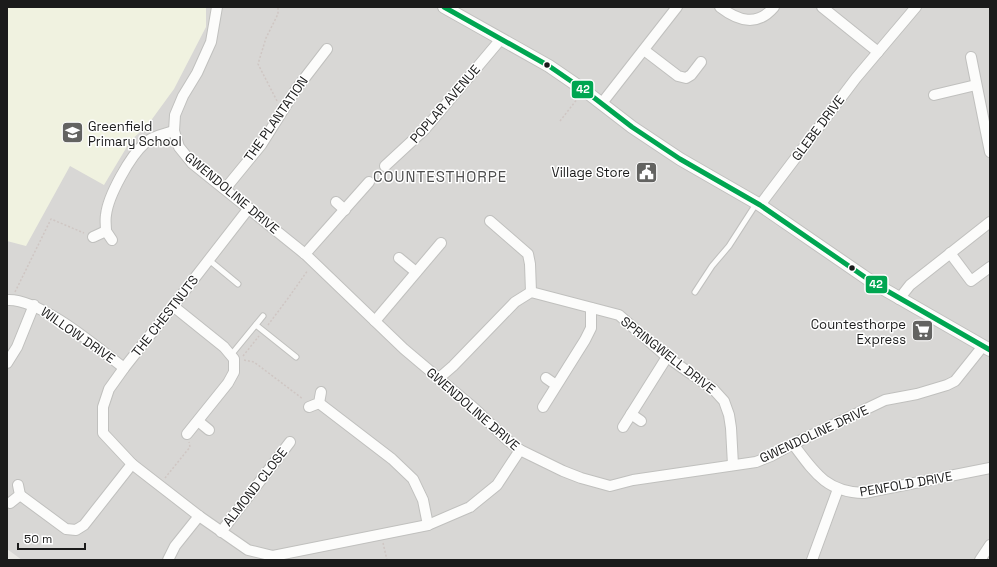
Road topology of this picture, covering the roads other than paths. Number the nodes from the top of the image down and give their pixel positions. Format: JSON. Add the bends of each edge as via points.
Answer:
{"nodes":[{"id":1,"x":217,"y":7,"type":"edge"},
{"id":2,"x":444,"y":7,"type":"edge"},
{"id":3,"x":677,"y":7,"type":"edge"},
{"id":4,"x":720,"y":7,"type":"edge"},
{"id":5,"x":774,"y":7,"type":"edge"},
{"id":6,"x":822,"y":7,"type":"edge"},
{"id":7,"x":916,"y":7,"type":"edge"},
{"id":8,"x":501,"y":39,"type":"junction"},
{"id":9,"x":327,"y":49,"type":"dead end"},
{"id":10,"x":644,"y":50,"type":"junction"},
{"id":11,"x":878,"y":52,"type":"junction"},
{"id":12,"x":971,"y":57,"type":"dead end"},
{"id":13,"x":701,"y":62,"type":"dead end"},
{"id":14,"x":976,"y":85,"type":"junction"},
{"id":15,"x":934,"y":95,"type":"dead end"},
{"id":16,"x":602,"y":103,"type":"junction"},
{"id":17,"x":174,"y":131,"type":"junction"},
{"id":18,"x":990,"y":152,"type":"edge"},
{"id":19,"x":385,"y":166,"type":"dead end"},
{"id":20,"x":369,"y":182,"type":"dead end"},
{"id":21,"x":225,"y":189,"type":"junction"},
{"id":22,"x":336,"y":202,"type":"dead end"},
{"id":23,"x":758,"y":204,"type":"junction"},
{"id":24,"x":249,"y":208,"type":"junction"},
{"id":25,"x":345,"y":210,"type":"junction"},
{"id":26,"x":490,"y":221,"type":"dead end"},
{"id":27,"x":508,"y":222,"type":"dead end"},
{"id":28,"x":990,"y":222,"type":"edge"},
{"id":29,"x":501,"y":230,"type":"junction"},
{"id":30,"x":106,"y":231,"type":"junction"},
{"id":31,"x":93,"y":237,"type":"road end"},
{"id":32,"x":112,"y":240,"type":"dead end"},
{"id":33,"x":441,"y":243,"type":"dead end"},
{"id":34,"x":950,"y":253,"type":"junction"},
{"id":35,"x":305,"y":254,"type":"junction"},
{"id":36,"x":399,"y":258,"type":"dead end"},
{"id":37,"x":209,"y":260,"type":"junction"},
{"id":38,"x":990,"y":267,"type":"edge"},
{"id":39,"x":416,"y":272,"type":"junction"},
{"id":40,"x":238,"y":284,"type":"dead end"},
{"id":41,"x":531,"y":292,"type":"junction"},
{"id":42,"x":695,"y":292,"type":"dead end"},
{"id":43,"x":899,"y":298,"type":"junction"},
{"id":44,"x":10,"y":300,"type":"edge"},
{"id":45,"x":34,"y":305,"type":"junction"},
{"id":46,"x":173,"y":306,"type":"junction"},
{"id":47,"x":591,"y":308,"type":"junction"},
{"id":48,"x":263,"y":316,"type":"dead end"},
{"id":49,"x":374,"y":321,"type":"junction"},
{"id":50,"x":256,"y":325,"type":"junction"},
{"id":51,"x":986,"y":348,"type":"edge"},
{"id":52,"x":231,"y":355,"type":"junction"},
{"id":53,"x":296,"y":357,"type":"dead end"},
{"id":54,"x":667,"y":357,"type":"junction"},
{"id":55,"x":7,"y":363,"type":"edge"},
{"id":56,"x":124,"y":368,"type":"junction"},
{"id":57,"x":546,"y":378,"type":"dead end"},
{"id":58,"x":438,"y":379,"type":"junction"},
{"id":59,"x":556,"y":385,"type":"junction"},
{"id":60,"x":321,"y":392,"type":"dead end"},
{"id":61,"x":319,"y":403,"type":"junction"},
{"id":62,"x":309,"y":407,"type":"road end"},
{"id":63,"x":543,"y":407,"type":"dead end"},
{"id":64,"x":631,"y":414,"type":"junction"},
{"id":65,"x":198,"y":421,"type":"junction"},
{"id":66,"x":641,"y":421,"type":"dead end"},
{"id":67,"x":623,"y":427,"type":"dead end"},
{"id":68,"x":209,"y":430,"type":"dead end"},
{"id":69,"x":187,"y":434,"type":"road end"},
{"id":70,"x":290,"y":442,"type":"dead end"},
{"id":71,"x":794,"y":444,"type":"junction"},
{"id":72,"x":520,"y":450,"type":"junction"},
{"id":73,"x":132,"y":464,"type":"junction"},
{"id":74,"x":733,"y":465,"type":"junction"},
{"id":75,"x":990,"y":468,"type":"edge"},
{"id":76,"x":838,"y":489,"type":"junction"},
{"id":77,"x":10,"y":503,"type":"dead end"},
{"id":78,"x":199,"y":516,"type":"junction"},
{"id":79,"x":428,"y":525,"type":"junction"},
{"id":80,"x":221,"y":532,"type":"junction"},
{"id":81,"x":990,"y":545,"type":"edge"},
{"id":82,"x":168,"y":560,"type":"edge"},
{"id":83,"x":812,"y":560,"type":"edge"},
{"id":84,"x":980,"y":560,"type":"edge"}],
"edges":[{"from":1,"to":17,"type":"street","name":"GWENDOLINE DRIVE","via":[[211,42],[175,115]]},
{"from":2,"to":8,"type":"street"},
{"from":3,"to":10,"type":"street"},
{"from":4,"to":5,"type":"street","via":[[743,20],[756,20],[768,14]]},
{"from":6,"to":11,"type":"street"},
{"from":7,"to":11,"type":"street","name":"GLEBE DRIVE"},
{"from":8,"to":16,"type":"street","via":[[549,66]]},
{"from":8,"to":19,"type":"street","name":"POPLAR AVENUE","via":[[425,129]]},
{"from":9,"to":21,"type":"street","name":"THE PLANTATION","via":[[297,88],[261,145]]},
{"from":10,"to":13,"type":"street","via":[[678,76],[686,78]]},
{"from":10,"to":16,"type":"street"},
{"from":11,"to":23,"type":"street","name":"GLEBE DRIVE"},
{"from":12,"to":14,"type":"street"},
{"from":14,"to":15,"type":"street"},
{"from":14,"to":18,"type":"street"},
{"from":16,"to":23,"type":"street","via":[[680,159]]},
{"from":17,"to":21,"type":"street","name":"GWENDOLINE DRIVE","via":[[179,147],[192,163]]},
{"from":17,"to":30,"type":"street","via":[[146,142],[135,155],[110,199]]},
{"from":20,"to":25,"type":"street"},
{"from":21,"to":24,"type":"street","name":"GWENDOLINE DRIVE"},
{"from":22,"to":25,"type":"street"},
{"from":23,"to":42,"type":"lane"},
{"from":23,"to":43,"type":"street"},
{"from":24,"to":35,"type":"street","name":"GWENDOLINE DRIVE"},
{"from":24,"to":37,"type":"street","name":"THE CHESTNUTS"},
{"from":25,"to":35,"type":"street"},
{"from":26,"to":29,"type":"street"},
{"from":27,"to":29,"type":"street"},
{"from":28,"to":34,"type":"street"},
{"from":29,"to":41,"type":"street","via":[[528,254]]},
{"from":30,"to":31,"type":"street"},
{"from":30,"to":32,"type":"street"},
{"from":33,"to":39,"type":"street"},
{"from":34,"to":38,"type":"street","via":[[971,281]]},
{"from":34,"to":43,"type":"street","via":[[910,285]]},
{"from":35,"to":49,"type":"street","name":"GWENDOLINE DRIVE"},
{"from":36,"to":39,"type":"street"},
{"from":37,"to":40,"type":"lane"},
{"from":37,"to":46,"type":"street","name":"THE CHESTNUTS"},
{"from":39,"to":49,"type":"street"},
{"from":41,"to":47,"type":"street","name":"SPRINGWELL DRIVE"},
{"from":41,"to":58,"type":"street","via":[[514,302]]},
{"from":43,"to":51,"type":"street"},
{"from":44,"to":45,"type":"street","name":"WILLOW DRIVE"},
{"from":45,"to":55,"type":"street","via":[[17,347]]},
{"from":45,"to":56,"type":"street","name":"WILLOW DRIVE","via":[[73,329]]},
{"from":46,"to":52,"type":"street"},
{"from":46,"to":56,"type":"street","name":"THE CHESTNUTS"},
{"from":47,"to":54,"type":"street","name":"SPRINGWELL DRIVE","via":[[618,315]]},
{"from":47,"to":59,"type":"street","via":[[591,328]]},
{"from":48,"to":50,"type":"lane"},
{"from":49,"to":58,"type":"street","name":"GWENDOLINE DRIVE"},
{"from":50,"to":52,"type":"lane"},
{"from":50,"to":53,"type":"lane"},
{"from":51,"to":71,"type":"street","name":"GWENDOLINE DRIVE","via":[[955,382],[885,400]]},
{"from":52,"to":65,"type":"street","via":[[234,359],[234,372],[228,384]]},
{"from":54,"to":64,"type":"street"},
{"from":54,"to":74,"type":"street","name":"SPRINGWELL DRIVE","via":[[714,390],[724,401],[732,428]]},
{"from":56,"to":73,"type":"street","name":"THE CHESTNUTS","via":[[109,389],[103,407],[103,433]]},
{"from":57,"to":59,"type":"street"},
{"from":58,"to":72,"type":"street","name":"GWENDOLINE DRIVE"},
{"from":59,"to":63,"type":"street"},
{"from":60,"to":61,"type":"street"},
{"from":61,"to":62,"type":"street"},
{"from":61,"to":79,"type":"street","via":[[392,459],[413,479],[423,500]]},
{"from":64,"to":66,"type":"street"},
{"from":64,"to":67,"type":"street"},
{"from":65,"to":68,"type":"street"},
{"from":65,"to":69,"type":"street"},
{"from":70,"to":80,"type":"street","name":"ALMOND CLOSE"},
{"from":71,"to":74,"type":"street","name":"GWENDOLINE DRIVE","via":[[756,462]]},
{"from":71,"to":76,"type":"street","name":"PENFOLD DRIVE","via":[[809,466],[826,483]]},
{"from":72,"to":74,"type":"street","name":"GWENDOLINE DRIVE","via":[[563,471],[610,486]]},
{"from":72,"to":79,"type":"street","via":[[497,484],[470,507]]},
{"from":73,"to":77,"type":"street","via":[[84,525],[76,530],[66,529],[19,490]]},
{"from":73,"to":78,"type":"street"},
{"from":75,"to":76,"type":"street","name":"PENFOLD DRIVE","via":[[864,493]]},
{"from":76,"to":83,"type":"street"},
{"from":78,"to":80,"type":"street"},
{"from":78,"to":82,"type":"street"},
{"from":79,"to":80,"type":"street","via":[[273,556],[248,550]]},
{"from":81,"to":84,"type":"street"}]}
